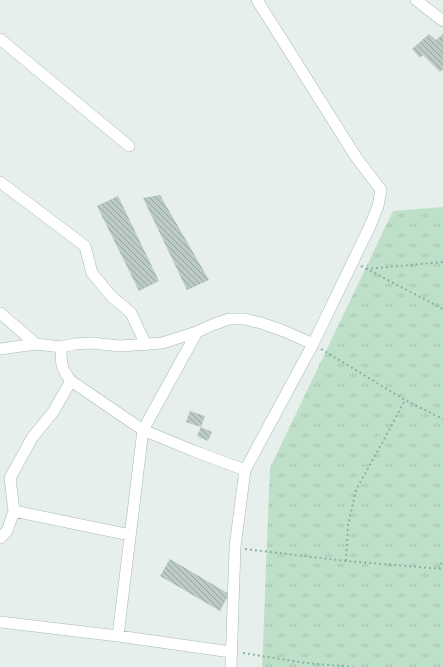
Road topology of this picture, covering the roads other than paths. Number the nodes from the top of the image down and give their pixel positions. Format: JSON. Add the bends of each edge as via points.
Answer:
{"nodes":[{"id":1,"x":257,"y":0,"type":"edge"},
{"id":2,"x":416,"y":0,"type":"edge"},
{"id":3,"x":443,"y":21,"type":"edge"},
{"id":4,"x":0,"y":39,"type":"edge"},
{"id":5,"x":129,"y":146,"type":"dead end"},
{"id":6,"x":0,"y":182,"type":"edge"},
{"id":7,"x":0,"y":312,"type":"edge"},
{"id":8,"x":197,"y":332,"type":"junction"},
{"id":9,"x":36,"y":344,"type":"junction"},
{"id":10,"x":313,"y":344,"type":"junction"},
{"id":11,"x":146,"y":345,"type":"junction"},
{"id":12,"x":61,"y":347,"type":"junction"},
{"id":13,"x":0,"y":349,"type":"edge"},
{"id":14,"x":71,"y":382,"type":"junction"},
{"id":15,"x":143,"y":430,"type":"junction"},
{"id":16,"x":245,"y":470,"type":"junction"},
{"id":17,"x":14,"y":511,"type":"junction"},
{"id":18,"x":130,"y":535,"type":"junction"},
{"id":19,"x":0,"y":538,"type":"edge"},
{"id":20,"x":0,"y":622,"type":"edge"},
{"id":21,"x":118,"y":636,"type":"junction"},
{"id":22,"x":231,"y":652,"type":"junction"},
{"id":23,"x":231,"y":667,"type":"edge"}],
"edges":[{"from":1,"to":10,"type":"street","via":[[356,157],[381,190],[378,206]]},
{"from":2,"to":3,"type":"street"},
{"from":4,"to":5,"type":"street"},
{"from":6,"to":11,"type":"street","via":[[85,246],[92,273],[111,296],[131,313]]},
{"from":7,"to":9,"type":"street"},
{"from":8,"to":10,"type":"street","via":[[229,319],[244,319],[284,331]]},
{"from":8,"to":11,"type":"street","via":[[162,343]]},
{"from":8,"to":15,"type":"street"},
{"from":9,"to":12,"type":"street"},
{"from":9,"to":13,"type":"street"},
{"from":10,"to":16,"type":"street"},
{"from":11,"to":12,"type":"street","via":[[91,343]]},
{"from":12,"to":14,"type":"street","via":[[61,363],[64,373]]},
{"from":14,"to":15,"type":"street"},
{"from":14,"to":17,"type":"street","via":[[53,412],[32,438],[10,478]]},
{"from":15,"to":16,"type":"street"},
{"from":15,"to":18,"type":"street"},
{"from":16,"to":22,"type":"street","via":[[235,548]]},
{"from":17,"to":18,"type":"street"},
{"from":17,"to":19,"type":"street","via":[[7,532]]},
{"from":18,"to":21,"type":"street"},
{"from":20,"to":21,"type":"street"},
{"from":21,"to":22,"type":"street"},
{"from":22,"to":23,"type":"street"}]}
